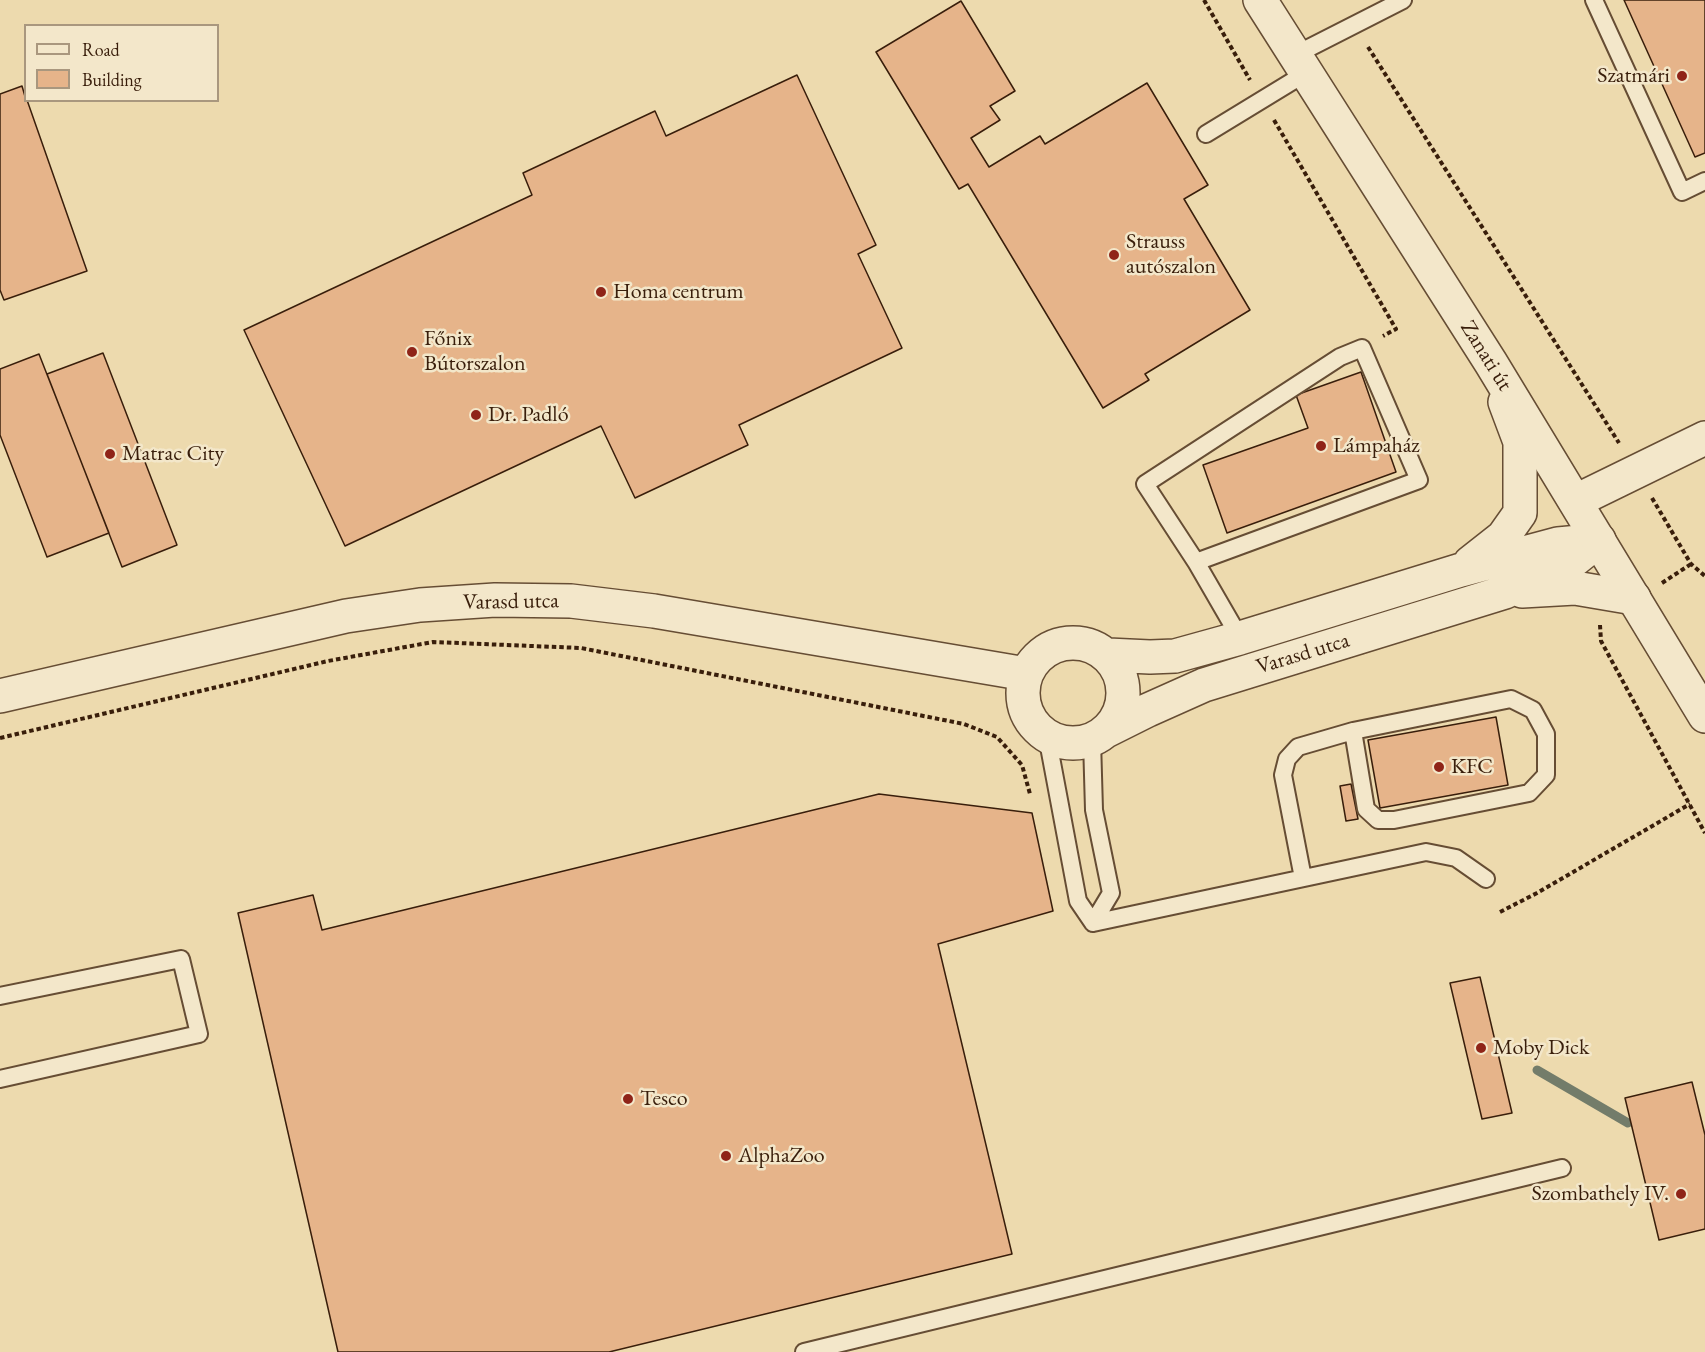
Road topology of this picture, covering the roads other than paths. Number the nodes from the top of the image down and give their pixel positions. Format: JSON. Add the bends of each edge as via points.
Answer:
{"nodes":[{"id":1,"x":1260,"y":0,"type":"edge"},
{"id":2,"x":1403,"y":0,"type":"edge"},
{"id":3,"x":1594,"y":0,"type":"edge"},
{"id":4,"x":1301,"y":64,"type":"junction"},
{"id":5,"x":1206,"y":134,"type":"dead end"},
{"id":6,"x":1705,"y":181,"type":"edge"},
{"id":7,"x":1491,"y":363,"type":"junction"},
{"id":8,"x":1705,"y":438,"type":"edge"},
{"id":9,"x":1576,"y":501,"type":"junction"},
{"id":10,"x":1599,"y":540,"type":"junction"},
{"id":11,"x":1196,"y":562,"type":"junction"},
{"id":12,"x":1461,"y":570,"type":"junction"},
{"id":13,"x":1505,"y":592,"type":"junction"},
{"id":14,"x":1634,"y":598,"type":"junction"},
{"id":15,"x":1240,"y":638,"type":"junction"},
{"id":16,"x":1108,"y":655,"type":"junction"},
{"id":17,"x":1026,"y":675,"type":"junction"},
{"id":18,"x":0,"y":696,"type":"edge"},
{"id":19,"x":1705,"y":716,"type":"edge"},
{"id":20,"x":1353,"y":731,"type":"junction"},
{"id":21,"x":1047,"y":736,"type":"junction"},
{"id":22,"x":1099,"y":736,"type":"junction"},
{"id":23,"x":1303,"y":878,"type":"junction"},
{"id":24,"x":1486,"y":879,"type":"dead end"},
{"id":25,"x":1093,"y":923,"type":"junction"},
{"id":26,"x":0,"y":996,"type":"edge"},
{"id":27,"x":0,"y":1079,"type":"edge"},
{"id":28,"x":1562,"y":1168,"type":"dead end"},
{"id":29,"x":804,"y":1352,"type":"edge"}],
"edges":[{"from":1,"to":4,"type":"street","name":"Zanati út"},
{"from":2,"to":4,"type":"lane","via":[[1354,25]]},
{"from":3,"to":6,"type":"lane","via":[[1682,192]]},
{"from":4,"to":5,"type":"lane","via":[[1262,100]]},
{"from":4,"to":7,"type":"street","name":"Zanati út"},
{"from":7,"to":9,"type":"street","name":"Zanati út"},
{"from":7,"to":12,"type":"street","name":"Varasd utca","via":[[1520,442],[1520,513],[1503,537]]},
{"from":8,"to":9,"type":"street"},
{"from":9,"to":10,"type":"street","name":"Zanati út"},
{"from":10,"to":12,"type":"street","name":"Varasd utca","via":[[1558,544]]},
{"from":10,"to":13,"type":"street","name":"Varasd utca","via":[[1574,560]]},
{"from":10,"to":14,"type":"street","name":"Zanati út"},
{"from":11,"to":11,"type":"lane","via":[[1419,480],[1362,348],[1340,357],[1145,484]]},
{"from":11,"to":15,"type":"lane"},
{"from":12,"to":15,"type":"street","name":"Varasd utca"},
{"from":13,"to":14,"type":"street","name":"Varasd utca","via":[[1575,588]]},
{"from":13,"to":22,"type":"street","name":"Varasd utca","via":[[1204,685]]},
{"from":14,"to":19,"type":"street","name":"Zanati út"},
{"from":15,"to":16,"type":"street","name":"Varasd utca","via":[[1175,656]]},
{"from":16,"to":17,"type":"street","via":[[1075,642],[1058,644],[1042,652]]},
{"from":16,"to":22,"type":"street","via":[[1123,682],[1122,700],[1117,717]]},
{"from":17,"to":18,"type":"street","name":"Varasd utca","via":[[654,611],[571,601],[495,600],[420,605],[346,616]]},
{"from":17,"to":21,"type":"street","via":[[1022,692],[1025,710],[1033,725]]},
{"from":20,"to":20,"type":"lane","via":[[1510,699],[1533,710],[1546,734],[1546,775],[1529,793],[1378,820],[1366,809]]},
{"from":20,"to":23,"type":"lane","via":[[1298,747],[1287,759],[1283,775]]},
{"from":21,"to":22,"type":"street","via":[[1074,744]]},
{"from":21,"to":25,"type":"lane","via":[[1078,901]]},
{"from":22,"to":25,"type":"lane","via":[[1094,810],[1111,893]]},
{"from":23,"to":24,"type":"lane","via":[[1426,852],[1456,858]]},
{"from":23,"to":25,"type":"lane"},
{"from":26,"to":27,"type":"lane","via":[[181,959],[199,1034]]},
{"from":28,"to":29,"type":"lane"}]}
